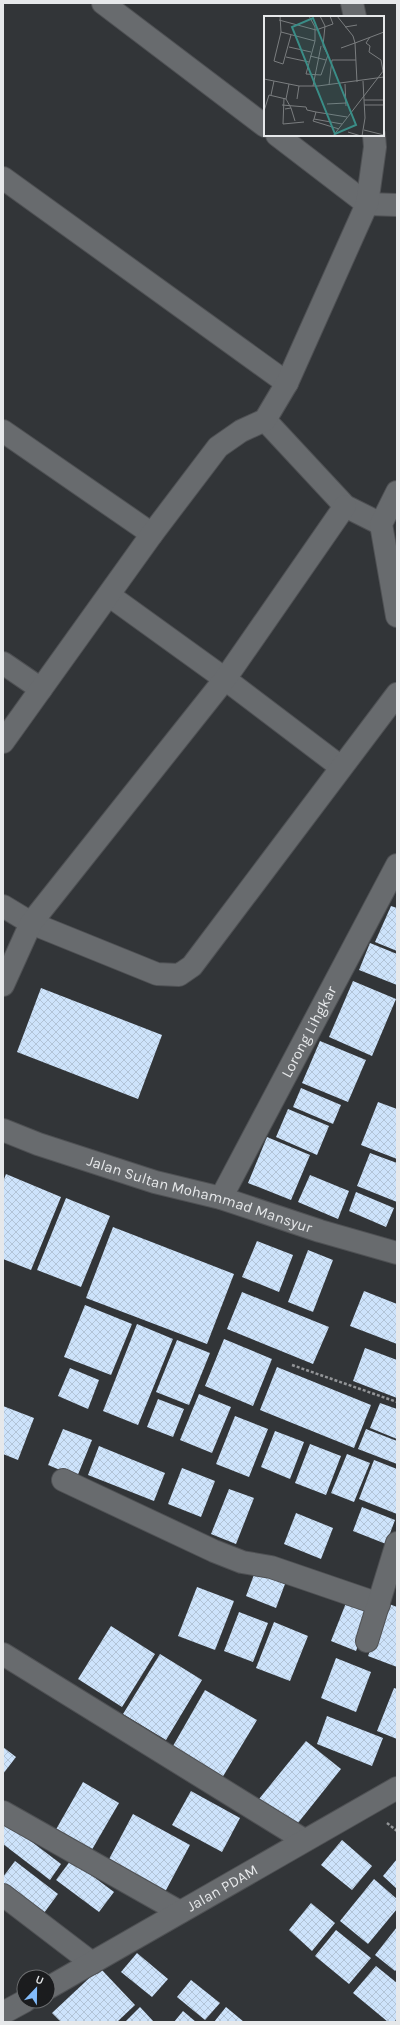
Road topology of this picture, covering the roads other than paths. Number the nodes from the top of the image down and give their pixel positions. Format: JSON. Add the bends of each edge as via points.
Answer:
{"nodes":[{"id":1,"x":103,"y":3,"type":"edge"},
{"id":2,"x":352,"y":3,"type":"edge"},
{"id":3,"x":355,"y":16,"type":"edge"},
{"id":4,"x":264,"y":125,"type":"edge"},
{"id":5,"x":278,"y":136,"type":"edge"},
{"id":6,"x":374,"y":136,"type":"edge"},
{"id":7,"x":3,"y":178,"type":"edge"},
{"id":8,"x":367,"y":204,"type":"junction"},
{"id":9,"x":397,"y":205,"type":"edge"},
{"id":10,"x":287,"y":383,"type":"junction"},
{"id":11,"x":265,"y":420,"type":"junction"},
{"id":12,"x":3,"y":431,"type":"edge"},
{"id":13,"x":397,"y":492,"type":"edge"},
{"id":14,"x":345,"y":506,"type":"junction"},
{"id":15,"x":381,"y":524,"type":"junction"},
{"id":16,"x":152,"y":534,"type":"junction"},
{"id":17,"x":110,"y":596,"type":"junction"},
{"id":18,"x":397,"y":616,"type":"edge"},
{"id":19,"x":3,"y":663,"type":"edge"},
{"id":20,"x":225,"y":679,"type":"junction"},
{"id":21,"x":41,"y":689,"type":"junction"},
{"id":22,"x":397,"y":694,"type":"edge"},
{"id":23,"x":3,"y":742,"type":"edge"},
{"id":24,"x":341,"y":767,"type":"junction"},
{"id":25,"x":397,"y":865,"type":"edge"},
{"id":26,"x":3,"y":906,"type":"edge"},
{"id":27,"x":31,"y":923,"type":"junction"},
{"id":28,"x":3,"y":985,"type":"edge"},
{"id":29,"x":3,"y":1130,"type":"edge"},
{"id":30,"x":221,"y":1198,"type":"junction"},
{"id":31,"x":397,"y":1253,"type":"edge"},
{"id":32,"x":62,"y":1480,"type":"dead end"},
{"id":33,"x":397,"y":1543,"type":"edge"},
{"id":34,"x":379,"y":1604,"type":"junction"},
{"id":35,"x":367,"y":1641,"type":"dead end"},
{"id":36,"x":3,"y":1654,"type":"edge"},
{"id":37,"x":397,"y":1788,"type":"edge"},
{"id":38,"x":3,"y":1812,"type":"edge"},
{"id":39,"x":304,"y":1840,"type":"junction"},
{"id":40,"x":3,"y":1895,"type":"edge"},
{"id":41,"x":180,"y":1912,"type":"junction"},
{"id":42,"x":92,"y":1963,"type":"junction"},
{"id":43,"x":56,"y":1983,"type":"edge"},
{"id":44,"x":16,"y":2006,"type":"edge"},
{"id":45,"x":3,"y":2013,"type":"edge"}],
"edges":[{"from":1,"to":4,"type":"street"},
{"from":2,"to":3,"type":"street"},
{"from":5,"to":8,"type":"street"},
{"from":6,"to":8,"type":"street","via":[[375,147]]},
{"from":7,"to":10,"type":"street"},
{"from":8,"to":9,"type":"street"},
{"from":8,"to":10,"type":"street"},
{"from":10,"to":11,"type":"street"},
{"from":11,"to":14,"type":"street"},
{"from":11,"to":16,"type":"street","via":[[241,431],[218,447]]},
{"from":12,"to":16,"type":"street"},
{"from":13,"to":15,"type":"street"},
{"from":14,"to":15,"type":"street"},
{"from":14,"to":20,"type":"street"},
{"from":15,"to":18,"type":"street"},
{"from":16,"to":17,"type":"street"},
{"from":17,"to":20,"type":"street"},
{"from":17,"to":21,"type":"street"},
{"from":19,"to":21,"type":"street"},
{"from":20,"to":24,"type":"street"},
{"from":20,"to":27,"type":"street"},
{"from":21,"to":23,"type":"street"},
{"from":22,"to":24,"type":"street"},
{"from":24,"to":27,"type":"street","via":[[192,966],[179,975],[157,974]]},
{"from":25,"to":30,"type":"street","name":"Lorong Lihgkar"},
{"from":26,"to":27,"type":"street"},
{"from":27,"to":28,"type":"street"},
{"from":29,"to":30,"type":"street","name":"Jalan Sultan Mohammad Mansyur","via":[[155,1182]]},
{"from":30,"to":31,"type":"street","name":"Jalan Sultan Mohammad Mansyur"},
{"from":32,"to":34,"type":"street","via":[[242,1562],[271,1567]]},
{"from":33,"to":34,"type":"street"},
{"from":34,"to":35,"type":"street"},
{"from":36,"to":39,"type":"street"},
{"from":37,"to":39,"type":"street","name":"Jalan PDAM"},
{"from":38,"to":41,"type":"street"},
{"from":39,"to":41,"type":"street","name":"Jalan PDAM"},
{"from":40,"to":42,"type":"street"},
{"from":41,"to":42,"type":"street","name":"Jalan PDAM"},
{"from":42,"to":43,"type":"street","name":"Jalan PDAM"},
{"from":44,"to":45,"type":"street"}]}
